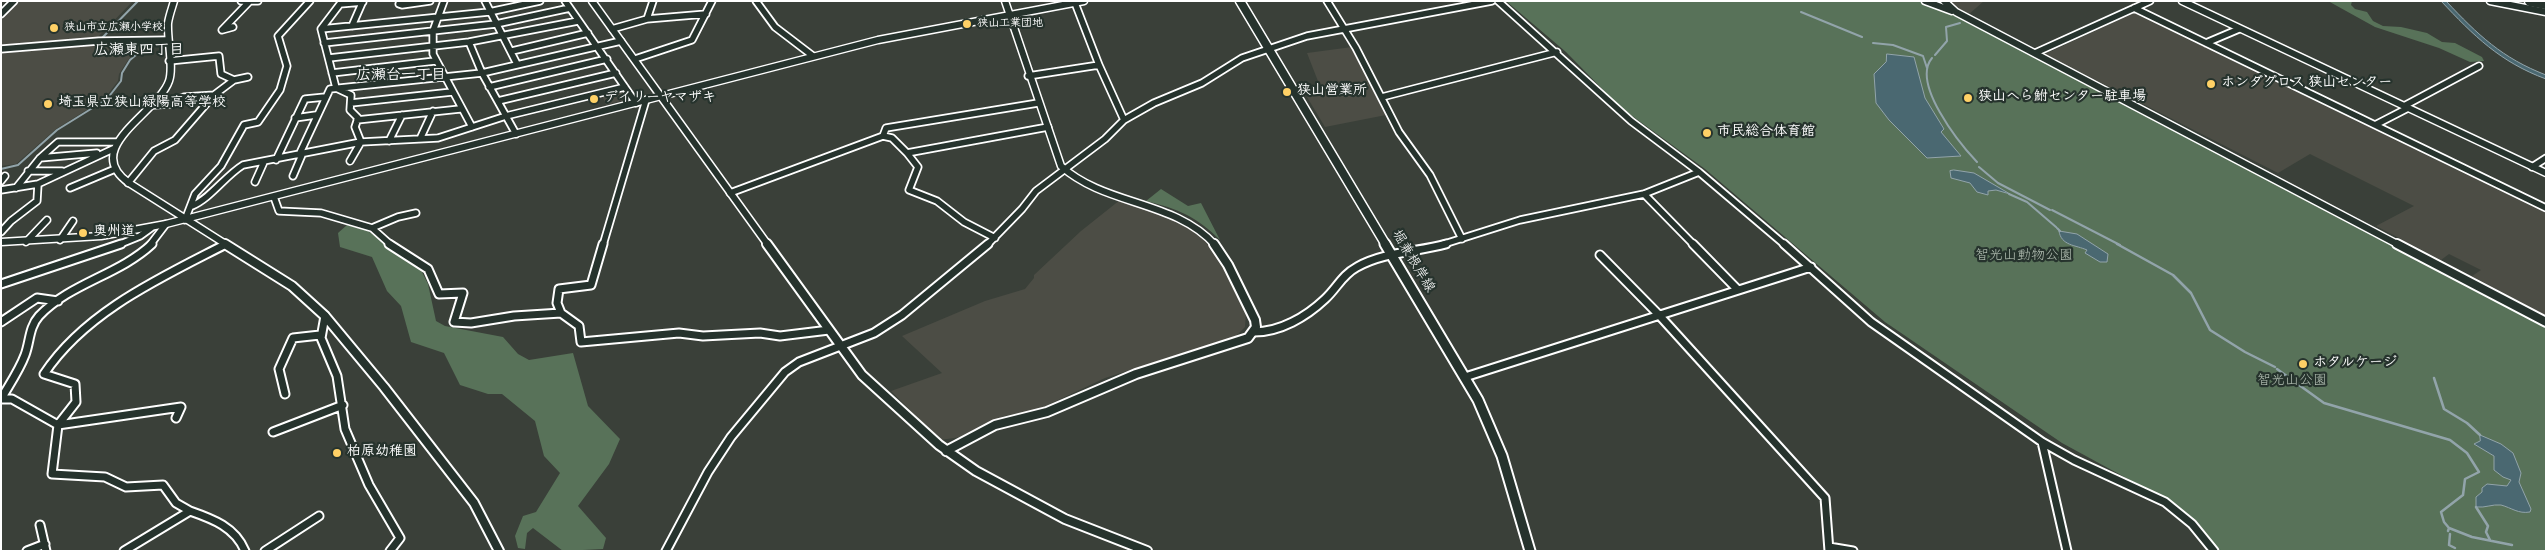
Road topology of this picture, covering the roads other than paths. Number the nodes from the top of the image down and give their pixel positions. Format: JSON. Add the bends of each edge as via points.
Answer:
{"nodes":[{"id":1,"x":14,"y":1,"type":"edge"},
{"id":2,"x":174,"y":1,"type":"edge"},
{"id":3,"x":242,"y":1,"type":"edge"},
{"id":4,"x":258,"y":1,"type":"edge"},
{"id":5,"x":310,"y":1,"type":"edge"},
{"id":6,"x":400,"y":1,"type":"edge"},
{"id":7,"x":430,"y":1,"type":"edge"},
{"id":8,"x":444,"y":1,"type":"edge"},
{"id":9,"x":485,"y":1,"type":"edge"},
{"id":10,"x":540,"y":1,"type":"edge"},
{"id":11,"x":565,"y":1,"type":"edge"},
{"id":12,"x":592,"y":1,"type":"edge"},
{"id":13,"x":653,"y":1,"type":"edge"},
{"id":14,"x":721,"y":1,"type":"edge"},
{"id":15,"x":756,"y":1,"type":"edge"},
{"id":16,"x":1005,"y":1,"type":"edge"},
{"id":17,"x":1084,"y":1,"type":"edge"},
{"id":18,"x":1240,"y":1,"type":"edge"},
{"id":19,"x":1327,"y":1,"type":"edge"},
{"id":20,"x":1492,"y":1,"type":"edge"},
{"id":21,"x":1498,"y":1,"type":"edge"},
{"id":22,"x":1925,"y":1,"type":"edge"},
{"id":23,"x":1944,"y":1,"type":"edge"},
{"id":24,"x":2150,"y":1,"type":"edge"},
{"id":25,"x":2182,"y":1,"type":"edge"},
{"id":26,"x":2490,"y":1,"type":"edge"},
{"id":27,"x":2530,"y":1,"type":"edge"},
{"id":28,"x":250,"y":2,"type":"edge"},
{"id":29,"x":363,"y":2,"type":"edge"},
{"id":30,"x":712,"y":2,"type":"edge"},
{"id":31,"x":1076,"y":3,"type":"junction"},
{"id":32,"x":2546,"y":4,"type":"edge"},
{"id":33,"x":570,"y":8,"type":"junction"},
{"id":34,"x":2134,"y":8,"type":"junction"},
{"id":35,"x":489,"y":12,"type":"junction"},
{"id":36,"x":1956,"y":12,"type":"junction"},
{"id":37,"x":2546,"y":12,"type":"edge"},
{"id":38,"x":1,"y":14,"type":"edge"},
{"id":39,"x":706,"y":14,"type":"junction"},
{"id":40,"x":1009,"y":14,"type":"junction"},
{"id":41,"x":436,"y":18,"type":"junction"},
{"id":42,"x":647,"y":19,"type":"junction"},
{"id":43,"x":578,"y":21,"type":"junction"},
{"id":44,"x":496,"y":24,"type":"junction"},
{"id":45,"x":352,"y":26,"type":"junction"},
{"id":46,"x":233,"y":27,"type":"dead end"},
{"id":47,"x":1344,"y":27,"type":"junction"},
{"id":48,"x":321,"y":29,"type":"junction"},
{"id":49,"x":612,"y":29,"type":"junction"},
{"id":50,"x":2239,"y":29,"type":"junction"},
{"id":51,"x":432,"y":32,"type":"junction"},
{"id":52,"x":588,"y":33,"type":"junction"},
{"id":53,"x":502,"y":37,"type":"junction"},
{"id":54,"x":167,"y":40,"type":"junction"},
{"id":55,"x":621,"y":41,"type":"junction"},
{"id":56,"x":469,"y":42,"type":"junction"},
{"id":57,"x":324,"y":43,"type":"junction"},
{"id":58,"x":2206,"y":43,"type":"junction"},
{"id":59,"x":598,"y":46,"type":"junction"},
{"id":60,"x":432,"y":47,"type":"junction"},
{"id":61,"x":1,"y":49,"type":"edge"},
{"id":62,"x":1268,"y":50,"type":"junction"},
{"id":63,"x":512,"y":51,"type":"junction"},
{"id":64,"x":1556,"y":52,"type":"junction"},
{"id":65,"x":2035,"y":53,"type":"junction"},
{"id":66,"x":812,"y":56,"type":"junction"},
{"id":67,"x":329,"y":58,"type":"junction"},
{"id":68,"x":607,"y":59,"type":"junction"},
{"id":69,"x":635,"y":59,"type":"junction"},
{"id":70,"x":169,"y":61,"type":"junction"},
{"id":71,"x":435,"y":61,"type":"junction"},
{"id":72,"x":517,"y":64,"type":"junction"},
{"id":73,"x":1099,"y":65,"type":"junction"},
{"id":74,"x":2479,"y":66,"type":"dead end"},
{"id":75,"x":332,"y":73,"type":"junction"},
{"id":76,"x":482,"y":73,"type":"junction"},
{"id":77,"x":616,"y":73,"type":"junction"},
{"id":78,"x":445,"y":76,"type":"junction"},
{"id":79,"x":1028,"y":76,"type":"junction"},
{"id":80,"x":248,"y":77,"type":"dead end"},
{"id":81,"x":234,"y":80,"type":"junction"},
{"id":82,"x":490,"y":87,"type":"junction"},
{"id":83,"x":625,"y":87,"type":"junction"},
{"id":84,"x":336,"y":88,"type":"junction"},
{"id":85,"x":452,"y":92,"type":"junction"},
{"id":86,"x":214,"y":95,"type":"junction"},
{"id":87,"x":662,"y":96,"type":"junction"},
{"id":88,"x":325,"y":97,"type":"junction"},
{"id":89,"x":1382,"y":98,"type":"junction"},
{"id":90,"x":646,"y":100,"type":"junction"},
{"id":91,"x":498,"y":101,"type":"junction"},
{"id":92,"x":351,"y":103,"type":"junction"},
{"id":93,"x":636,"y":103,"type":"junction"},
{"id":94,"x":1038,"y":103,"type":"junction"},
{"id":95,"x":154,"y":105,"type":"junction"},
{"id":96,"x":2406,"y":107,"type":"junction"},
{"id":97,"x":460,"y":109,"type":"junction"},
{"id":98,"x":433,"y":112,"type":"junction"},
{"id":99,"x":316,"y":115,"type":"junction"},
{"id":100,"x":402,"y":115,"type":"junction"},
{"id":101,"x":506,"y":116,"type":"junction"},
{"id":102,"x":295,"y":118,"type":"junction"},
{"id":103,"x":357,"y":120,"type":"junction"},
{"id":104,"x":1124,"y":120,"type":"junction"},
{"id":105,"x":2375,"y":125,"type":"junction"},
{"id":106,"x":472,"y":127,"type":"junction"},
{"id":107,"x":1048,"y":127,"type":"junction"},
{"id":108,"x":516,"y":134,"type":"junction"},
{"id":109,"x":883,"y":136,"type":"junction"},
{"id":110,"x":420,"y":139,"type":"junction"},
{"id":111,"x":389,"y":141,"type":"junction"},
{"id":112,"x":361,"y":142,"type":"junction"},
{"id":113,"x":114,"y":146,"type":"junction"},
{"id":114,"x":103,"y":152,"type":"junction"},
{"id":115,"x":907,"y":152,"type":"junction"},
{"id":116,"x":300,"y":155,"type":"junction"},
{"id":117,"x":40,"y":158,"type":"junction"},
{"id":118,"x":2546,"y":158,"type":"edge"},
{"id":119,"x":276,"y":160,"type":"junction"},
{"id":120,"x":350,"y":161,"type":"dead end"},
{"id":121,"x":264,"y":162,"type":"junction"},
{"id":122,"x":2532,"y":166,"type":"junction"},
{"id":123,"x":115,"y":169,"type":"junction"},
{"id":124,"x":1065,"y":169,"type":"junction"},
{"id":125,"x":28,"y":171,"type":"junction"},
{"id":126,"x":64,"y":171,"type":"junction"},
{"id":127,"x":1699,"y":172,"type":"junction"},
{"id":128,"x":2546,"y":173,"type":"edge"},
{"id":129,"x":293,"y":176,"type":"dead end"},
{"id":130,"x":128,"y":182,"type":"junction"},
{"id":131,"x":255,"y":182,"type":"dead end"},
{"id":132,"x":38,"y":184,"type":"junction"},
{"id":133,"x":16,"y":188,"type":"junction"},
{"id":134,"x":70,"y":188,"type":"dead end"},
{"id":135,"x":1,"y":190,"type":"edge"},
{"id":136,"x":730,"y":193,"type":"junction"},
{"id":137,"x":1644,"y":194,"type":"junction"},
{"id":138,"x":274,"y":197,"type":"junction"},
{"id":139,"x":192,"y":206,"type":"junction"},
{"id":140,"x":2546,"y":208,"type":"edge"},
{"id":141,"x":416,"y":213,"type":"dead end"},
{"id":142,"x":47,"y":220,"type":"dead end"},
{"id":143,"x":185,"y":220,"type":"junction"},
{"id":144,"x":72,"y":221,"type":"dead end"},
{"id":145,"x":166,"y":224,"type":"junction"},
{"id":146,"x":151,"y":228,"type":"junction"},
{"id":147,"x":372,"y":228,"type":"junction"},
{"id":148,"x":1,"y":232,"type":"edge"},
{"id":149,"x":995,"y":238,"type":"junction"},
{"id":150,"x":1462,"y":239,"type":"junction"},
{"id":151,"x":60,"y":240,"type":"junction"},
{"id":152,"x":1,"y":242,"type":"edge"},
{"id":153,"x":26,"y":242,"type":"junction"},
{"id":154,"x":224,"y":245,"type":"junction"},
{"id":155,"x":1391,"y":255,"type":"junction"},
{"id":156,"x":1600,"y":255,"type":"dead end"},
{"id":157,"x":1811,"y":267,"type":"junction"},
{"id":158,"x":1,"y":284,"type":"edge"},
{"id":159,"x":1738,"y":290,"type":"junction"},
{"id":160,"x":58,"y":301,"type":"junction"},
{"id":161,"x":561,"y":313,"type":"junction"},
{"id":162,"x":1659,"y":315,"type":"junction"},
{"id":163,"x":325,"y":316,"type":"junction"},
{"id":164,"x":1,"y":322,"type":"edge"},
{"id":165,"x":2546,"y":322,"type":"edge"},
{"id":166,"x":829,"y":330,"type":"junction"},
{"id":167,"x":1254,"y":332,"type":"junction"},
{"id":168,"x":320,"y":335,"type":"junction"},
{"id":169,"x":840,"y":346,"type":"junction"},
{"id":170,"x":1465,"y":377,"type":"junction"},
{"id":171,"x":285,"y":394,"type":"dead end"},
{"id":172,"x":1,"y":399,"type":"edge"},
{"id":173,"x":343,"y":405,"type":"junction"},
{"id":174,"x":176,"y":418,"type":"dead end"},
{"id":175,"x":58,"y":425,"type":"junction"},
{"id":176,"x":273,"y":432,"type":"dead end"},
{"id":177,"x":2042,"y":442,"type":"junction"},
{"id":178,"x":946,"y":451,"type":"junction"},
{"id":179,"x":190,"y":511,"type":"junction"},
{"id":180,"x":318,"y":516,"type":"dead end"},
{"id":181,"x":40,"y":526,"type":"dead end"},
{"id":182,"x":46,"y":547,"type":"edge"},
{"id":183,"x":1829,"y":549,"type":"edge"},
{"id":184,"x":27,"y":551,"type":"edge"},
{"id":185,"x":124,"y":551,"type":"edge"},
{"id":186,"x":245,"y":551,"type":"edge"},
{"id":187,"x":265,"y":551,"type":"edge"},
{"id":188,"x":390,"y":551,"type":"edge"},
{"id":189,"x":499,"y":551,"type":"edge"},
{"id":190,"x":666,"y":551,"type":"edge"},
{"id":191,"x":1147,"y":551,"type":"edge"},
{"id":192,"x":1530,"y":551,"type":"edge"},
{"id":193,"x":1853,"y":551,"type":"edge"},
{"id":194,"x":2067,"y":551,"type":"edge"},
{"id":195,"x":2214,"y":551,"type":"edge"}],
"edges":[{"from":1,"to":38,"type":"street"},
{"from":2,"to":54,"type":"street"},
{"from":3,"to":28,"type":"street"},
{"from":4,"to":28,"type":"street"},
{"from":5,"to":139,"type":"street","via":[[278,36],[288,66],[280,90],[258,122],[244,125],[221,166],[195,194]]},
{"from":6,"to":7,"type":"street","via":[[402,5]]},
{"from":8,"to":41,"type":"street"},
{"from":9,"to":35,"type":"street"},
{"from":10,"to":35,"type":"street"},
{"from":11,"to":33,"type":"street"},
{"from":12,"to":49,"type":"street"},
{"from":13,"to":42,"type":"street"},
{"from":14,"to":30,"type":"street"},
{"from":15,"to":66,"type":"street","via":[[775,27]]},
{"from":16,"to":40,"type":"street"},
{"from":17,"to":31,"type":"street"},
{"from":18,"to":62,"type":"main road","name":"堀兼根岸線"},
{"from":19,"to":47,"type":"street"},
{"from":20,"to":47,"type":"street"},
{"from":21,"to":64,"type":"street"},
{"from":22,"to":36,"type":"street"},
{"from":23,"to":36,"type":"street"},
{"from":24,"to":34,"type":"street"},
{"from":25,"to":50,"type":"street"},
{"from":26,"to":37,"type":"street"},
{"from":27,"to":32,"type":"highway"},
{"from":28,"to":46,"type":"street","via":[[222,30]]},
{"from":29,"to":45,"type":"street"},
{"from":29,"to":48,"type":"street","via":[[340,4]]},
{"from":30,"to":39,"type":"street"},
{"from":31,"to":40,"type":"street"},
{"from":31,"to":73,"type":"street"},
{"from":33,"to":43,"type":"street"},
{"from":33,"to":44,"type":"street"},
{"from":34,"to":58,"type":"street"},
{"from":34,"to":65,"type":"street"},
{"from":35,"to":41,"type":"street"},
{"from":35,"to":44,"type":"street"},
{"from":36,"to":65,"type":"street"},
{"from":39,"to":42,"type":"street"},
{"from":39,"to":69,"type":"street","via":[[692,40]]},
{"from":40,"to":66,"type":"street","via":[[905,33]]},
{"from":40,"to":79,"type":"street"},
{"from":41,"to":45,"type":"street"},
{"from":41,"to":51,"type":"street"},
{"from":42,"to":49,"type":"street"},
{"from":43,"to":52,"type":"street"},
{"from":43,"to":53,"type":"street"},
{"from":44,"to":51,"type":"street"},
{"from":44,"to":53,"type":"street"},
{"from":45,"to":48,"type":"street"},
{"from":47,"to":62,"type":"street"},
{"from":47,"to":89,"type":"street"},
{"from":48,"to":57,"type":"street"},
{"from":49,"to":55,"type":"street"},
{"from":50,"to":58,"type":"street"},
{"from":50,"to":96,"type":"street"},
{"from":51,"to":57,"type":"street"},
{"from":51,"to":60,"type":"street"},
{"from":52,"to":59,"type":"street"},
{"from":52,"to":63,"type":"street"},
{"from":53,"to":56,"type":"street"},
{"from":53,"to":63,"type":"street"},
{"from":54,"to":61,"type":"street","via":[[99,41]]},
{"from":54,"to":70,"type":"street"},
{"from":55,"to":59,"type":"street"},
{"from":55,"to":69,"type":"street"},
{"from":56,"to":60,"type":"street"},
{"from":56,"to":76,"type":"street"},
{"from":57,"to":67,"type":"street"},
{"from":58,"to":105,"type":"street"},
{"from":59,"to":68,"type":"street"},
{"from":59,"to":72,"type":"street"},
{"from":60,"to":67,"type":"street"},
{"from":60,"to":71,"type":"street"},
{"from":62,"to":104,"type":"street","via":[[1242,58],[1202,83],[1154,103]]},
{"from":62,"to":155,"type":"main road","name":"堀兼根岸線"},
{"from":63,"to":72,"type":"street"},
{"from":64,"to":89,"type":"street"},
{"from":64,"to":127,"type":"street","via":[[1631,121]]},
{"from":65,"to":165,"type":"street"},
{"from":66,"to":87,"type":"street"},
{"from":67,"to":75,"type":"street"},
{"from":68,"to":77,"type":"street"},
{"from":68,"to":82,"type":"street"},
{"from":69,"to":87,"type":"street"},
{"from":70,"to":81,"type":"street","via":[[219,56],[221,74]]},
{"from":70,"to":95,"type":"street","via":[[168,86]]},
{"from":71,"to":75,"type":"street"},
{"from":71,"to":78,"type":"street"},
{"from":72,"to":76,"type":"street"},
{"from":73,"to":79,"type":"street"},
{"from":73,"to":104,"type":"street"},
{"from":74,"to":96,"type":"street"},
{"from":75,"to":84,"type":"street"},
{"from":76,"to":78,"type":"street"},
{"from":76,"to":82,"type":"street"},
{"from":77,"to":83,"type":"street"},
{"from":77,"to":91,"type":"street"},
{"from":78,"to":84,"type":"street"},
{"from":78,"to":85,"type":"street"},
{"from":79,"to":94,"type":"street"},
{"from":80,"to":81,"type":"street"},
{"from":81,"to":86,"type":"street"},
{"from":82,"to":91,"type":"street"},
{"from":83,"to":93,"type":"street"},
{"from":83,"to":101,"type":"street"},
{"from":84,"to":88,"type":"street","via":[[330,89]]},
{"from":84,"to":92,"type":"street","via":[[351,96]]},
{"from":85,"to":92,"type":"street"},
{"from":85,"to":97,"type":"street"},
{"from":86,"to":95,"type":"street","via":[[184,97],[172,104]]},
{"from":86,"to":130,"type":"street","via":[[175,140],[154,151]]},
{"from":87,"to":90,"type":"street"},
{"from":87,"to":136,"type":"street"},
{"from":88,"to":99,"type":"street"},
{"from":88,"to":102,"type":"street","via":[[305,100]]},
{"from":89,"to":150,"type":"street","via":[[1399,132],[1434,182]]},
{"from":90,"to":93,"type":"street"},
{"from":90,"to":161,"type":"street","via":[[591,285],[559,288],[557,303]]},
{"from":91,"to":101,"type":"street"},
{"from":92,"to":103,"type":"street","via":[[350,110]]},
{"from":93,"to":108,"type":"street"},
{"from":94,"to":107,"type":"street"},
{"from":94,"to":109,"type":"street","via":[[886,128]]},
{"from":95,"to":113,"type":"street"},
{"from":96,"to":105,"type":"street"},
{"from":96,"to":122,"type":"street"},
{"from":97,"to":98,"type":"street"},
{"from":97,"to":106,"type":"street"},
{"from":98,"to":100,"type":"street"},
{"from":98,"to":110,"type":"street"},
{"from":99,"to":102,"type":"street"},
{"from":99,"to":116,"type":"street"},
{"from":100,"to":103,"type":"street"},
{"from":100,"to":111,"type":"street"},
{"from":101,"to":106,"type":"street"},
{"from":101,"to":108,"type":"street"},
{"from":102,"to":119,"type":"street"},
{"from":103,"to":112,"type":"street","via":[[355,127]]},
{"from":104,"to":124,"type":"street"},
{"from":105,"to":140,"type":"street"},
{"from":106,"to":110,"type":"street","via":[[438,138]]},
{"from":107,"to":115,"type":"street"},
{"from":107,"to":124,"type":"street","via":[[1060,164]]},
{"from":108,"to":138,"type":"street"},
{"from":109,"to":115,"type":"street","via":[[892,138]]},
{"from":109,"to":136,"type":"street"},
{"from":110,"to":111,"type":"street"},
{"from":111,"to":112,"type":"street"},
{"from":112,"to":116,"type":"street"},
{"from":112,"to":120,"type":"street"},
{"from":113,"to":114,"type":"street"},
{"from":113,"to":117,"type":"street","via":[[58,142]]},
{"from":113,"to":123,"type":"street"},
{"from":114,"to":117,"type":"street"},
{"from":114,"to":126,"type":"street"},
{"from":115,"to":149,"type":"street","via":[[918,167],[909,190],[937,201],[964,222]]},
{"from":116,"to":119,"type":"street"},
{"from":116,"to":129,"type":"street"},
{"from":117,"to":125,"type":"street"},
{"from":118,"to":122,"type":"street"},
{"from":119,"to":121,"type":"street"},
{"from":121,"to":131,"type":"street"},
{"from":121,"to":139,"type":"street","via":[[243,165],[230,172]]},
{"from":122,"to":128,"type":"street"},
{"from":123,"to":130,"type":"street"},
{"from":123,"to":134,"type":"street"},
{"from":124,"to":149,"type":"street","via":[[1036,191]]},
{"from":124,"to":167,"type":"street","via":[[1089,186],[1172,214],[1210,239],[1224,258],[1255,320]]},
{"from":125,"to":126,"type":"street"},
{"from":125,"to":133,"type":"street"},
{"from":126,"to":132,"type":"street"},
{"from":127,"to":137,"type":"street"},
{"from":127,"to":157,"type":"street"},
{"from":130,"to":143,"type":"street"},
{"from":132,"to":133,"type":"street"},
{"from":132,"to":148,"type":"street","via":[[37,200]]},
{"from":133,"to":135,"type":"street"},
{"from":136,"to":166,"type":"street"},
{"from":137,"to":150,"type":"street","via":[[1520,220]]},
{"from":137,"to":159,"type":"street"},
{"from":138,"to":143,"type":"street"},
{"from":138,"to":147,"type":"street","via":[[278,211],[320,214]]},
{"from":139,"to":143,"type":"street"},
{"from":141,"to":147,"type":"street"},
{"from":142,"to":153,"type":"street"},
{"from":143,"to":145,"type":"street"},
{"from":143,"to":154,"type":"street"},
{"from":144,"to":151,"type":"street"},
{"from":145,"to":146,"type":"street"},
{"from":145,"to":160,"type":"street","via":[[146,249]]},
{"from":146,"to":151,"type":"street"},
{"from":146,"to":158,"type":"street","via":[[116,246]]},
{"from":147,"to":161,"type":"street","via":[[382,239],[428,269],[439,294],[463,293],[454,322]]},
{"from":149,"to":169,"type":"street","via":[[902,315],[874,333]]},
{"from":150,"to":155,"type":"street"},
{"from":151,"to":153,"type":"street"},
{"from":152,"to":153,"type":"street"},
{"from":154,"to":163,"type":"street","via":[[292,286]]},
{"from":154,"to":175,"type":"street","via":[[155,281],[94,322],[55,356],[44,374],[75,384],[79,396],[76,406]]},
{"from":155,"to":167,"type":"street","via":[[1358,266],[1343,276],[1326,299],[1292,323],[1267,332]]},
{"from":155,"to":170,"type":"main road","name":"堀兼根岸線"},
{"from":156,"to":162,"type":"street"},
{"from":157,"to":159,"type":"street"},
{"from":157,"to":177,"type":"street","via":[[1871,322]]},
{"from":159,"to":162,"type":"street"},
{"from":160,"to":164,"type":"street","via":[[37,298]]},
{"from":160,"to":172,"type":"street","via":[[33,323],[26,353]]},
{"from":161,"to":166,"type":"street","via":[[579,326],[582,342],[679,333],[780,336]]},
{"from":162,"to":170,"type":"street"},
{"from":162,"to":183,"type":"street","via":[[1825,498]]},
{"from":163,"to":168,"type":"street"},
{"from":163,"to":189,"type":"street","via":[[474,503]]},
{"from":166,"to":169,"type":"street"},
{"from":167,"to":178,"type":"street","via":[[1238,342],[1136,374],[1047,412],[995,424]]},
{"from":168,"to":171,"type":"street","via":[[293,338],[279,369]]},
{"from":168,"to":173,"type":"street","via":[[335,368]]},
{"from":169,"to":178,"type":"street","via":[[862,375]]},
{"from":169,"to":190,"type":"street","via":[[799,362],[785,372],[731,437],[708,472]]},
{"from":170,"to":192,"type":"main road","name":"堀兼根岸線","via":[[1492,429]]},
{"from":172,"to":175,"type":"street","via":[[12,399]]},
{"from":173,"to":176,"type":"street"},
{"from":173,"to":188,"type":"street","via":[[344,427],[382,510],[400,538]]},
{"from":174,"to":175,"type":"street","via":[[181,406]]},
{"from":175,"to":179,"type":"street","via":[[52,474],[105,477],[126,487],[163,485],[176,503]]},
{"from":177,"to":194,"type":"street"},
{"from":177,"to":195,"type":"street","via":[[2166,502]]},
{"from":178,"to":191,"type":"street","via":[[1016,494]]},
{"from":179,"to":185,"type":"street"},
{"from":179,"to":186,"type":"street","via":[[216,520],[234,532]]},
{"from":180,"to":187,"type":"street"},
{"from":181,"to":182,"type":"street"},
{"from":182,"to":184,"type":"street"},
{"from":183,"to":193,"type":"street"}]}
